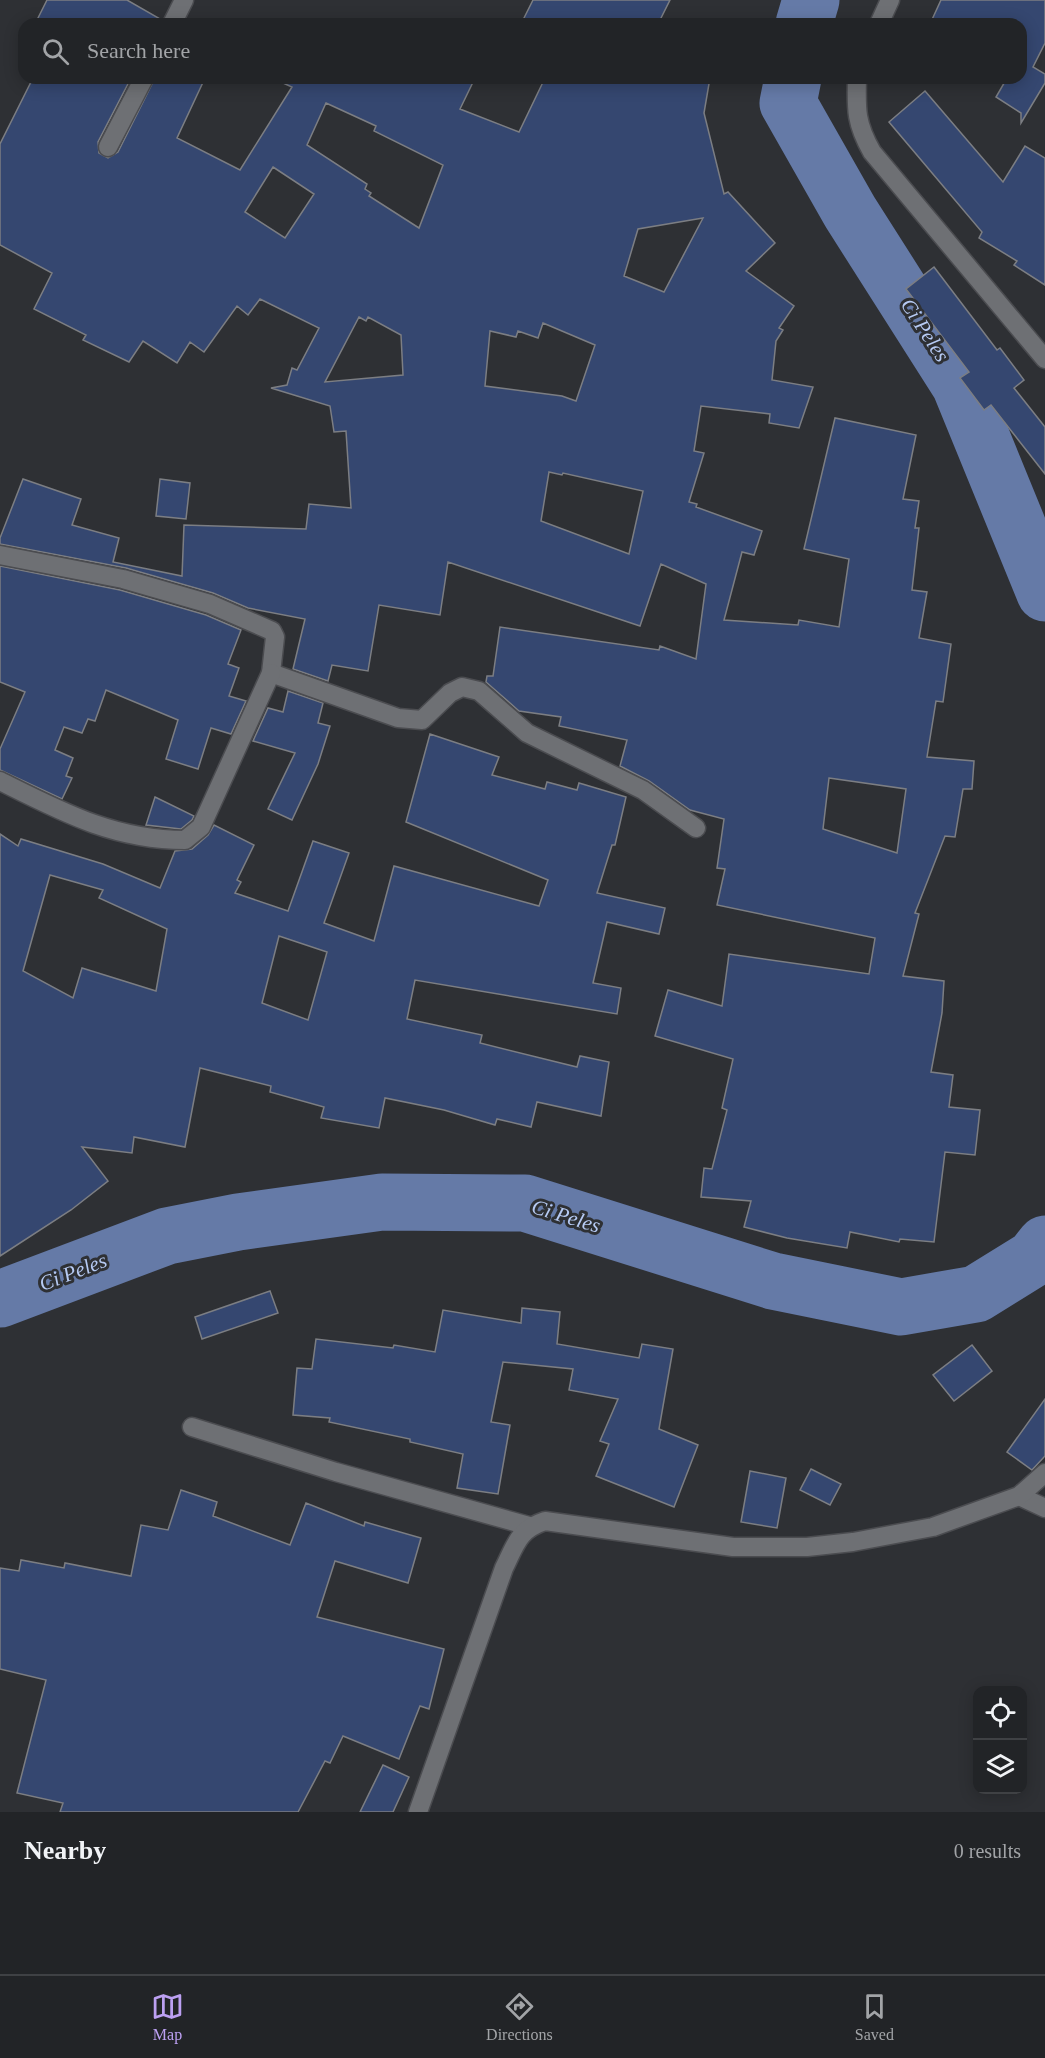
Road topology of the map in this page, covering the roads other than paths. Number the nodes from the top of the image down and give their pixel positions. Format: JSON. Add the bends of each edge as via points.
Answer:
{"nodes":[{"id":1,"x":184,"y":0,"type":"edge"},
{"id":2,"x":890,"y":0,"type":"edge"},
{"id":3,"x":175,"y":18,"type":"edge"},
{"id":4,"x":882,"y":18,"type":"edge"},
{"id":5,"x":141,"y":84,"type":"edge"},
{"id":6,"x":857,"y":84,"type":"edge"},
{"id":7,"x":108,"y":147,"type":"dead end"},
{"id":8,"x":1045,"y":358,"type":"edge"},
{"id":9,"x":0,"y":555,"type":"edge"},
{"id":10,"x":271,"y":672,"type":"junction"},
{"id":11,"x":0,"y":781,"type":"edge"},
{"id":12,"x":696,"y":828,"type":"dead end"},
{"id":13,"x":192,"y":1427,"type":"dead end"},
{"id":14,"x":1045,"y":1473,"type":"edge"},
{"id":15,"x":1019,"y":1496,"type":"junction"},
{"id":16,"x":1045,"y":1508,"type":"edge"},
{"id":17,"x":529,"y":1526,"type":"junction"},
{"id":18,"x":418,"y":1812,"type":"edge"}],
"edges":[{"from":1,"to":3,"type":"street"},
{"from":2,"to":4,"type":"street"},
{"from":5,"to":7,"type":"street"},
{"from":6,"to":8,"type":"street","via":[[860,131],[872,152]]},
{"from":9,"to":10,"type":"street","via":[[123,579],[210,604],[272,631],[275,637]]},
{"from":10,"to":11,"type":"street","via":[[201,826],[185,840],[145,839],[81,821]]},
{"from":10,"to":12,"type":"street","via":[[410,720],[423,720],[456,689],[479,691],[527,733],[643,790]]},
{"from":13,"to":17,"type":"street"},
{"from":14,"to":15,"type":"street"},
{"from":15,"to":16,"type":"street"},
{"from":15,"to":17,"type":"street","via":[[933,1527],[807,1547],[733,1547],[545,1521]]},
{"from":17,"to":18,"type":"street","via":[[520,1534],[504,1568]]}]}
